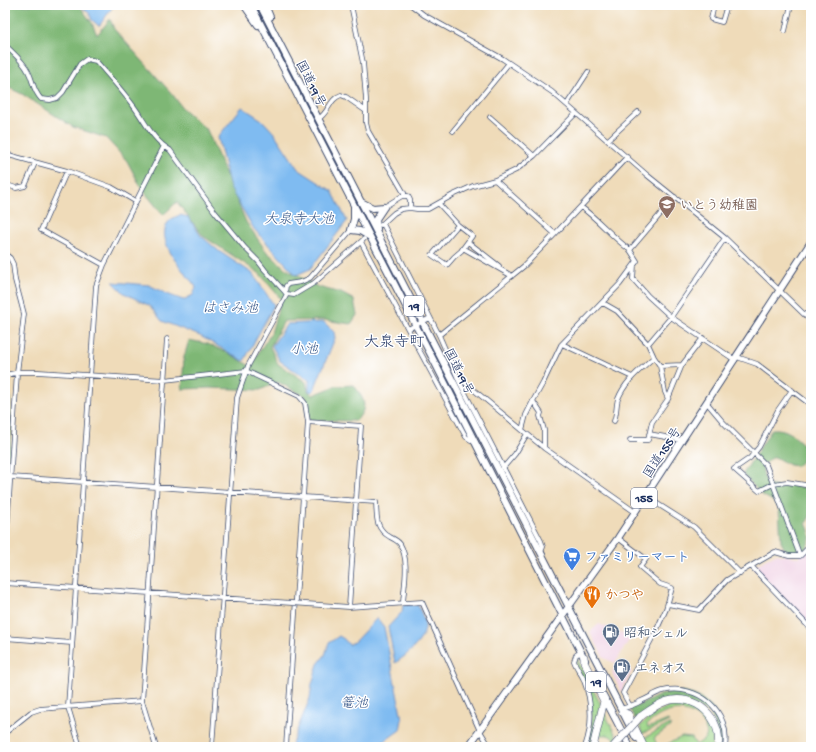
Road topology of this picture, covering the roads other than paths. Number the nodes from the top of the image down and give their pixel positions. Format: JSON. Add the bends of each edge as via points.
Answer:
{"nodes":[{"id":1,"x":244,"y":5,"type":"edge"},
{"id":2,"x":251,"y":5,"type":"edge"},
{"id":3,"x":260,"y":5,"type":"edge"},
{"id":4,"x":265,"y":5,"type":"edge"},
{"id":5,"x":351,"y":5,"type":"edge"},
{"id":6,"x":410,"y":5,"type":"edge"},
{"id":7,"x":714,"y":5,"type":"edge"},
{"id":8,"x":727,"y":5,"type":"edge"},
{"id":9,"x":791,"y":5,"type":"edge"},
{"id":10,"x":270,"y":25,"type":"junction"},
{"id":11,"x":263,"y":28,"type":"junction"},
{"id":12,"x":785,"y":31,"type":"dead end"},
{"id":13,"x":5,"y":45,"type":"edge"},
{"id":14,"x":509,"y":63,"type":"junction"},
{"id":15,"x":588,"y":72,"type":"dead end"},
{"id":16,"x":566,"y":104,"type":"junction"},
{"id":17,"x":366,"y":111,"type":"junction"},
{"id":18,"x":638,"y":112,"type":"dead end"},
{"id":19,"x":576,"y":113,"type":"junction"},
{"id":20,"x":490,"y":117,"type":"dead end"},
{"id":21,"x":318,"y":119,"type":"junction"},
{"id":22,"x":453,"y":131,"type":"dead end"},
{"id":23,"x":608,"y":140,"type":"junction"},
{"id":24,"x":164,"y":146,"type":"junction"},
{"id":25,"x":5,"y":154,"type":"edge"},
{"id":26,"x":534,"y":156,"type":"junction"},
{"id":27,"x":627,"y":157,"type":"junction"},
{"id":28,"x":35,"y":163,"type":"junction"},
{"id":29,"x":67,"y":171,"type":"junction"},
{"id":30,"x":495,"y":180,"type":"junction"},
{"id":31,"x":5,"y":186,"type":"edge"},
{"id":32,"x":404,"y":196,"type":"junction"},
{"id":33,"x":675,"y":197,"type":"junction"},
{"id":34,"x":135,"y":201,"type":"junction"},
{"id":35,"x":361,"y":202,"type":"junction"},
{"id":36,"x":439,"y":204,"type":"junction"},
{"id":37,"x":354,"y":205,"type":"junction"},
{"id":38,"x":384,"y":207,"type":"junction"},
{"id":39,"x":581,"y":207,"type":"junction"},
{"id":40,"x":410,"y":208,"type":"junction"},
{"id":41,"x":458,"y":225,"type":"junction"},
{"id":42,"x":351,"y":230,"type":"junction"},
{"id":43,"x":377,"y":232,"type":"junction"},
{"id":44,"x":555,"y":234,"type":"junction"},
{"id":45,"x":725,"y":238,"type":"junction"},
{"id":46,"x":365,"y":239,"type":"junction"},
{"id":47,"x":468,"y":242,"type":"junction"},
{"id":48,"x":811,"y":242,"type":"edge"},
{"id":49,"x":463,"y":248,"type":"junction"},
{"id":50,"x":630,"y":250,"type":"junction"},
{"id":51,"x":5,"y":254,"type":"edge"},
{"id":52,"x":104,"y":265,"type":"junction"},
{"id":53,"x":634,"y":265,"type":"junction"},
{"id":54,"x":512,"y":276,"type":"junction"},
{"id":55,"x":780,"y":290,"type":"junction"},
{"id":56,"x":286,"y":293,"type":"junction"},
{"id":57,"x":603,"y":303,"type":"junction"},
{"id":58,"x":671,"y":317,"type":"junction"},
{"id":59,"x":430,"y":318,"type":"junction"},
{"id":60,"x":811,"y":321,"type":"edge"},
{"id":61,"x":422,"y":322,"type":"junction"},
{"id":62,"x":416,"y":325,"type":"junction"},
{"id":63,"x":408,"y":329,"type":"junction"},
{"id":64,"x":439,"y":335,"type":"junction"},
{"id":65,"x":703,"y":338,"type":"junction"},
{"id":66,"x":167,"y":339,"type":"dead end"},
{"id":67,"x":562,"y":344,"type":"junction"},
{"id":68,"x":648,"y":344,"type":"junction"},
{"id":69,"x":654,"y":357,"type":"junction"},
{"id":70,"x":736,"y":358,"type":"junction"},
{"id":71,"x":682,"y":365,"type":"junction"},
{"id":72,"x":660,"y":366,"type":"junction"},
{"id":73,"x":246,"y":371,"type":"junction"},
{"id":74,"x":17,"y":373,"type":"junction"},
{"id":75,"x":5,"y":375,"type":"edge"},
{"id":76,"x":91,"y":375,"type":"junction"},
{"id":77,"x":632,"y":378,"type":"junction"},
{"id":78,"x":164,"y":380,"type":"junction"},
{"id":79,"x":459,"y":381,"type":"junction"},
{"id":80,"x":792,"y":390,"type":"junction"},
{"id":81,"x":668,"y":399,"type":"junction"},
{"id":82,"x":533,"y":401,"type":"junction"},
{"id":83,"x":707,"y":402,"type":"junction"},
{"id":84,"x":810,"y":402,"type":"edge"},
{"id":85,"x":614,"y":420,"type":"dead end"},
{"id":86,"x":308,"y":422,"type":"junction"},
{"id":87,"x":522,"y":430,"type":"junction"},
{"id":88,"x":527,"y":434,"type":"junction"},
{"id":89,"x":649,"y":434,"type":"junction"},
{"id":90,"x":630,"y":440,"type":"dead end"},
{"id":91,"x":682,"y":440,"type":"junction"},
{"id":92,"x":474,"y":442,"type":"junction"},
{"id":93,"x":544,"y":448,"type":"junction"},
{"id":94,"x":754,"y":454,"type":"junction"},
{"id":95,"x":503,"y":468,"type":"junction"},
{"id":96,"x":11,"y":477,"type":"junction"},
{"id":97,"x":83,"y":482,"type":"junction"},
{"id":98,"x":773,"y":484,"type":"junction"},
{"id":99,"x":811,"y":486,"type":"edge"},
{"id":100,"x":156,"y":487,"type":"junction"},
{"id":101,"x":230,"y":492,"type":"junction"},
{"id":102,"x":646,"y":496,"type":"junction"},
{"id":103,"x":303,"y":497,"type":"junction"},
{"id":104,"x":356,"y":500,"type":"junction"},
{"id":105,"x":635,"y":512,"type":"junction"},
{"id":106,"x":618,"y":538,"type":"junction"},
{"id":107,"x":811,"y":545,"type":"edge"},
{"id":108,"x":541,"y":552,"type":"junction"},
{"id":109,"x":800,"y":556,"type":"junction"},
{"id":110,"x":5,"y":560,"type":"edge"},
{"id":111,"x":751,"y":566,"type":"junction"},
{"id":112,"x":740,"y":573,"type":"junction"},
{"id":113,"x":5,"y":583,"type":"edge"},
{"id":114,"x":76,"y":587,"type":"junction"},
{"id":115,"x":149,"y":593,"type":"junction"},
{"id":116,"x":223,"y":598,"type":"junction"},
{"id":117,"x":295,"y":602,"type":"junction"},
{"id":118,"x":402,"y":603,"type":"junction"},
{"id":119,"x":668,"y":604,"type":"junction"},
{"id":120,"x":568,"y":606,"type":"junction"},
{"id":121,"x":349,"y":607,"type":"junction"},
{"id":122,"x":562,"y":617,"type":"junction"},
{"id":123,"x":811,"y":629,"type":"edge"},
{"id":124,"x":5,"y":638,"type":"edge"},
{"id":125,"x":72,"y":643,"type":"junction"},
{"id":126,"x":582,"y":655,"type":"junction"},
{"id":127,"x":142,"y":701,"type":"junction"},
{"id":128,"x":630,"y":706,"type":"junction"},
{"id":129,"x":68,"y":708,"type":"junction"},
{"id":130,"x":622,"y":710,"type":"junction"},
{"id":131,"x":641,"y":719,"type":"junction"},
{"id":132,"x":480,"y":731,"type":"junction"},
{"id":133,"x":5,"y":733,"type":"edge"},
{"id":134,"x":80,"y":747,"type":"edge"},
{"id":135,"x":156,"y":747,"type":"edge"},
{"id":136,"x":212,"y":747,"type":"edge"},
{"id":137,"x":286,"y":747,"type":"edge"},
{"id":138,"x":468,"y":747,"type":"edge"},
{"id":139,"x":490,"y":747,"type":"edge"},
{"id":140,"x":585,"y":747,"type":"edge"},
{"id":141,"x":593,"y":747,"type":"edge"},
{"id":142,"x":613,"y":747,"type":"edge"},
{"id":143,"x":618,"y":747,"type":"edge"},
{"id":144,"x":630,"y":747,"type":"edge"},
{"id":145,"x":640,"y":747,"type":"edge"},
{"id":146,"x":644,"y":747,"type":"edge"},
{"id":147,"x":714,"y":747,"type":"edge"},
{"id":148,"x":718,"y":747,"type":"edge"},
{"id":149,"x":725,"y":747,"type":"edge"}],
"edges":[{"from":1,"to":11,"type":"highway","via":[[256,23]]},
{"from":2,"to":11,"type":"highway","name":"国道19号","number":"19"},
{"from":3,"to":10,"type":"highway","name":"国道19号","number":"19"},
{"from":4,"to":10,"type":"highway"},
{"from":5,"to":17,"type":"street","via":[[361,50]]},
{"from":6,"to":14,"type":"street"},
{"from":7,"to":8,"type":"street","via":[[711,19],[722,22]]},
{"from":9,"to":12,"type":"street"},
{"from":10,"to":21,"type":"highway","name":"国道19号","number":"19"},
{"from":11,"to":37,"type":"highway","name":"国道19号","number":"19"},
{"from":13,"to":24,"type":"street","via":[[26,67],[35,93],[41,100],[57,98],[80,64],[87,59],[96,61]]},
{"from":14,"to":16,"type":"street"},
{"from":14,"to":22,"type":"street"},
{"from":15,"to":16,"type":"street"},
{"from":16,"to":19,"type":"street"},
{"from":17,"to":21,"type":"street","via":[[341,95],[334,98],[326,114]]},
{"from":17,"to":32,"type":"street","via":[[368,132]]},
{"from":18,"to":23,"type":"street"},
{"from":19,"to":23,"type":"street"},
{"from":19,"to":26,"type":"street"},
{"from":20,"to":26,"type":"street"},
{"from":21,"to":35,"type":"highway","name":"国道19号","number":"19"},
{"from":23,"to":27,"type":"street"},
{"from":24,"to":34,"type":"street"},
{"from":24,"to":56,"type":"street","via":[[170,150],[240,242]]},
{"from":25,"to":28,"type":"street"},
{"from":26,"to":30,"type":"street","via":[[516,170]]},
{"from":27,"to":33,"type":"street"},
{"from":27,"to":39,"type":"street"},
{"from":28,"to":29,"type":"street"},
{"from":28,"to":31,"type":"street","via":[[25,186]]},
{"from":29,"to":34,"type":"street","via":[[111,187]]},
{"from":29,"to":52,"type":"street","via":[[41,230]]},
{"from":30,"to":36,"type":"street","via":[[473,186]]},
{"from":30,"to":44,"type":"street"},
{"from":32,"to":38,"type":"street"},
{"from":32,"to":40,"type":"street","via":[[408,196],[410,200]]},
{"from":33,"to":45,"type":"street"},
{"from":33,"to":50,"type":"street"},
{"from":34,"to":52,"type":"street"},
{"from":35,"to":38,"type":"highway","via":[[373,208]]},
{"from":35,"to":43,"type":"highway","name":"国道19号","number":"19"},
{"from":36,"to":40,"type":"street","via":[[428,209]]},
{"from":36,"to":41,"type":"street"},
{"from":37,"to":42,"type":"highway"},
{"from":37,"to":46,"type":"highway","name":"国道19号","number":"19"},
{"from":38,"to":43,"type":"highway","via":[[376,219]]},
{"from":39,"to":44,"type":"street"},
{"from":39,"to":50,"type":"street"},
{"from":40,"to":59,"type":"street","via":[[394,213],[382,225]]},
{"from":41,"to":47,"type":"street","via":[[472,236]]},
{"from":41,"to":49,"type":"street","via":[[432,255],[447,265]]},
{"from":42,"to":46,"type":"highway","via":[[360,231]]},
{"from":42,"to":56,"type":"street","via":[[310,278],[288,284]]},
{"from":43,"to":61,"type":"highway","name":"国道19号","number":"19"},
{"from":44,"to":54,"type":"street"},
{"from":45,"to":55,"type":"street"},
{"from":45,"to":58,"type":"street"},
{"from":46,"to":56,"type":"street","via":[[314,283],[294,295]]},
{"from":46,"to":62,"type":"highway","name":"国道19号","number":"19"},
{"from":46,"to":63,"type":"street"},
{"from":47,"to":49,"type":"street"},
{"from":47,"to":54,"type":"street"},
{"from":48,"to":55,"type":"highway","name":"国道155号","number":"155"},
{"from":49,"to":54,"type":"street"},
{"from":50,"to":53,"type":"street","via":[[637,261]]},
{"from":51,"to":74,"type":"street","via":[[13,264],[24,314]]},
{"from":52,"to":76,"type":"street","via":[[96,286]]},
{"from":53,"to":57,"type":"street"},
{"from":53,"to":58,"type":"street","via":[[633,280]]},
{"from":54,"to":64,"type":"street"},
{"from":55,"to":60,"type":"street"},
{"from":55,"to":70,"type":"highway","name":"国道155号","number":"155"},
{"from":56,"to":73,"type":"street"},
{"from":57,"to":67,"type":"street"},
{"from":57,"to":68,"type":"street","via":[[617,311]]},
{"from":58,"to":65,"type":"street"},
{"from":58,"to":68,"type":"street"},
{"from":59,"to":61,"type":"street"},
{"from":59,"to":64,"type":"street"},
{"from":61,"to":62,"type":"street"},
{"from":61,"to":108,"type":"highway","name":"国道19号","number":"19"},
{"from":62,"to":63,"type":"street"},
{"from":62,"to":92,"type":"highway","name":"国道19号","number":"19"},
{"from":63,"to":92,"type":"street","via":[[466,438]]},
{"from":64,"to":79,"type":"street"},
{"from":65,"to":70,"type":"street"},
{"from":65,"to":71,"type":"street"},
{"from":66,"to":78,"type":"street"},
{"from":67,"to":77,"type":"street"},
{"from":67,"to":82,"type":"street"},
{"from":68,"to":69,"type":"street"},
{"from":69,"to":72,"type":"street"},
{"from":69,"to":77,"type":"street"},
{"from":70,"to":80,"type":"street","via":[[757,364]]},
{"from":70,"to":83,"type":"highway","name":"国道155号","number":"155"},
{"from":71,"to":72,"type":"street"},
{"from":71,"to":81,"type":"street"},
{"from":72,"to":81,"type":"street"},
{"from":73,"to":78,"type":"street"},
{"from":73,"to":86,"type":"street","via":[[299,396],[304,403]]},
{"from":73,"to":101,"type":"street","via":[[237,398]]},
{"from":74,"to":75,"type":"street"},
{"from":74,"to":76,"type":"street"},
{"from":74,"to":96,"type":"street"},
{"from":76,"to":78,"type":"street"},
{"from":76,"to":97,"type":"street"},
{"from":77,"to":85,"type":"street","via":[[624,386]]},
{"from":78,"to":100,"type":"street"},
{"from":79,"to":87,"type":"street","via":[[463,381]]},
{"from":79,"to":95,"type":"street"},
{"from":80,"to":84,"type":"street"},
{"from":80,"to":94,"type":"street"},
{"from":81,"to":89,"type":"street","via":[[652,422]]},
{"from":82,"to":87,"type":"street"},
{"from":82,"to":93,"type":"street","via":[[541,414]]},
{"from":83,"to":91,"type":"highway","name":"国道155号","number":"155"},
{"from":83,"to":94,"type":"street","via":[[722,422]]},
{"from":86,"to":103,"type":"street"},
{"from":86,"to":104,"type":"street","via":[[361,426]]},
{"from":87,"to":88,"type":"street"},
{"from":88,"to":93,"type":"street"},
{"from":88,"to":95,"type":"street"},
{"from":89,"to":90,"type":"street","via":[[648,440]]},
{"from":89,"to":91,"type":"street"},
{"from":91,"to":102,"type":"highway","name":"国道155号","number":"155"},
{"from":92,"to":122,"type":"highway","name":"国道19号","number":"19"},
{"from":93,"to":105,"type":"street"},
{"from":94,"to":98,"type":"street","via":[[766,465]]},
{"from":94,"to":98,"type":"street","via":[[734,469],[759,490]]},
{"from":95,"to":108,"type":"street","via":[[541,541]]},
{"from":96,"to":97,"type":"street"},
{"from":96,"to":110,"type":"street"},
{"from":97,"to":100,"type":"street"},
{"from":97,"to":114,"type":"street"},
{"from":98,"to":99,"type":"street","via":[[787,482]]},
{"from":98,"to":109,"type":"street"},
{"from":100,"to":101,"type":"street"},
{"from":100,"to":115,"type":"street"},
{"from":101,"to":103,"type":"street"},
{"from":101,"to":116,"type":"street"},
{"from":102,"to":105,"type":"highway","name":"国道155号","number":"155"},
{"from":102,"to":112,"type":"street","via":[[694,527]]},
{"from":103,"to":104,"type":"street"},
{"from":103,"to":117,"type":"street"},
{"from":104,"to":118,"type":"street","via":[[376,502],[380,528],[383,533],[400,543],[405,565]]},
{"from":104,"to":121,"type":"street"},
{"from":105,"to":106,"type":"highway","name":"国道155号","number":"155"},
{"from":106,"to":119,"type":"street","via":[[646,559],[640,567],[660,584],[672,588]]},
{"from":106,"to":120,"type":"highway","name":"国道155号","number":"155"},
{"from":107,"to":109,"type":"street"},
{"from":108,"to":120,"type":"highway","name":"国道19号","number":"19"},
{"from":109,"to":111,"type":"street","via":[[775,552]]},
{"from":111,"to":112,"type":"street"},
{"from":111,"to":123,"type":"street"},
{"from":112,"to":119,"type":"street","via":[[727,580],[699,610]]},
{"from":113,"to":114,"type":"street"},
{"from":114,"to":115,"type":"street"},
{"from":114,"to":125,"type":"street"},
{"from":115,"to":116,"type":"street"},
{"from":115,"to":127,"type":"street"},
{"from":116,"to":117,"type":"street"},
{"from":116,"to":136,"type":"street"},
{"from":117,"to":121,"type":"street"},
{"from":117,"to":137,"type":"street"},
{"from":118,"to":121,"type":"street"},
{"from":118,"to":132,"type":"street","via":[[422,602]]},
{"from":119,"to":128,"type":"street","via":[[658,629],[623,693]]},
{"from":120,"to":122,"type":"highway","name":"国道155号","number":"155"},
{"from":120,"to":130,"type":"highway","name":"国道19号","number":"19"},
{"from":122,"to":126,"type":"highway","name":"国道19号","number":"19"},
{"from":122,"to":132,"type":"highway","name":"国道155号","number":"155"},
{"from":124,"to":125,"type":"street"},
{"from":125,"to":129,"type":"street"},
{"from":126,"to":140,"type":"street","via":[[576,655],[574,661],[584,681],[591,711],[589,738]]},
{"from":126,"to":141,"type":"highway","via":[[604,701]]},
{"from":126,"to":144,"type":"highway","name":"国道19号","number":"19"},
{"from":127,"to":129,"type":"street"},
{"from":127,"to":135,"type":"street"},
{"from":128,"to":130,"type":"street"},
{"from":128,"to":149,"type":"street","via":[[665,690],[684,690],[698,694],[710,702],[720,715],[726,734]]},
{"from":129,"to":133,"type":"street","via":[[40,709],[31,712]]},
{"from":129,"to":134,"type":"street"},
{"from":130,"to":145,"type":"highway","name":"国道19号","number":"19"},
{"from":130,"to":146,"type":"highway","via":[[628,714]]},
{"from":131,"to":142,"type":"highway","bridge":true},
{"from":131,"to":143,"type":"highway"},
{"from":131,"to":147,"type":"highway","via":[[667,705],[691,705],[704,713],[711,724],[715,735]]},
{"from":131,"to":148,"type":"highway","via":[[648,710],[666,701],[694,703],[706,711],[714,722]]},
{"from":132,"to":138,"type":"highway","name":"国道155号","number":"155"},
{"from":132,"to":139,"type":"street"}]}
